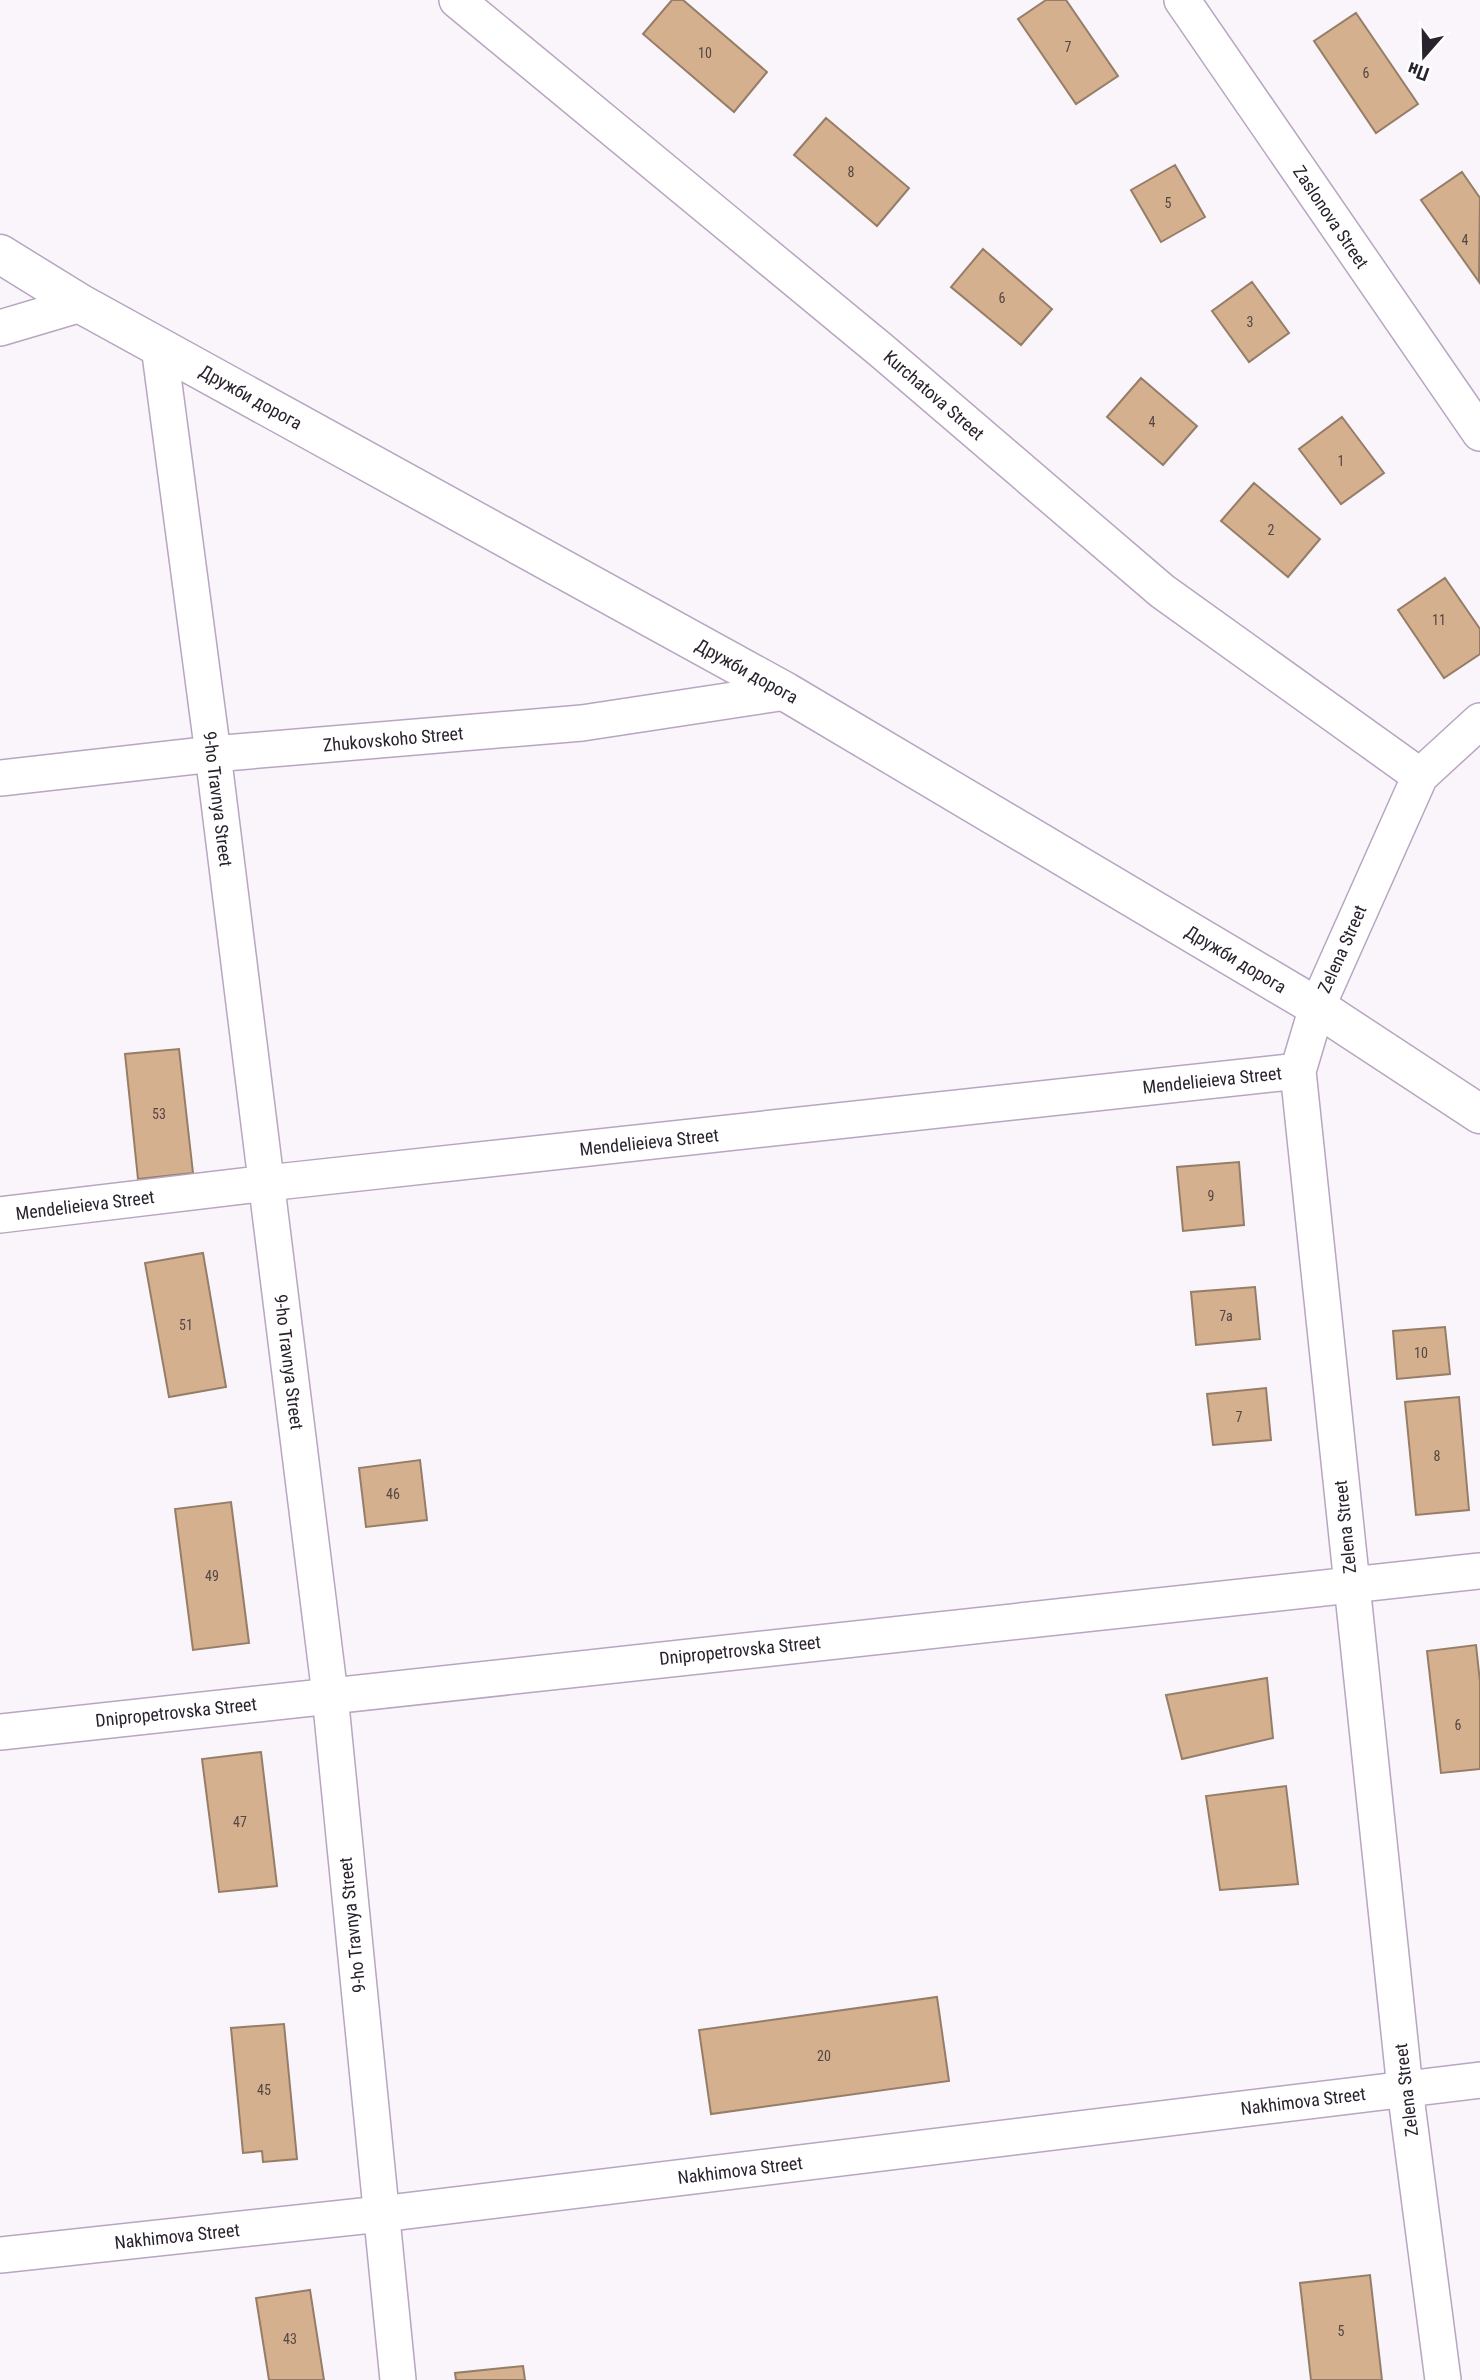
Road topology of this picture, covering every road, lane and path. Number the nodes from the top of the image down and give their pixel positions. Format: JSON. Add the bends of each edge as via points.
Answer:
{"nodes":[{"id":1,"x":457,"y":0,"type":"edge"},
{"id":2,"x":1182,"y":0,"type":"edge"},
{"id":3,"x":0,"y":254,"type":"edge"},
{"id":4,"x":81,"y":304,"type":"junction"},
{"id":5,"x":0,"y":328,"type":"edge"},
{"id":6,"x":159,"y":346,"type":"junction"},
{"id":7,"x":1480,"y":433,"type":"edge"},
{"id":8,"x":786,"y":692,"type":"junction"},
{"id":9,"x":1480,"y":721,"type":"edge"},
{"id":10,"x":213,"y":754,"type":"junction"},
{"id":11,"x":1420,"y":776,"type":"junction"},
{"id":12,"x":0,"y":778,"type":"edge"},
{"id":13,"x":1317,"y":1007,"type":"junction"},
{"id":14,"x":1298,"y":1071,"type":"junction"},
{"id":15,"x":1477,"y":1108,"type":"edge"},
{"id":16,"x":267,"y":1183,"type":"junction"},
{"id":17,"x":0,"y":1214,"type":"edge"},
{"id":18,"x":1480,"y":1571,"type":"edge"},
{"id":19,"x":1351,"y":1584,"type":"junction"},
{"id":20,"x":330,"y":1695,"type":"junction"},
{"id":21,"x":0,"y":1732,"type":"edge"},
{"id":22,"x":1480,"y":2080,"type":"edge"},
{"id":23,"x":1405,"y":2089,"type":"junction"},
{"id":24,"x":381,"y":2214,"type":"junction"},
{"id":25,"x":0,"y":2255,"type":"edge"},
{"id":26,"x":398,"y":2380,"type":"edge"},
{"id":27,"x":1443,"y":2380,"type":"edge"}],
"edges":[{"from":1,"to":11,"type":"street","name":"Kurchatova Street","via":[[882,351],[1162,591]]},
{"from":2,"to":7,"type":"street","name":"Zaslonova Street"},
{"from":3,"to":4,"type":"street","name":"Дружби дорога"},
{"from":4,"to":5,"type":"street"},
{"from":4,"to":6,"type":"street","name":"Дружби дорога"},
{"from":6,"to":8,"type":"street","name":"Дружби дорога"},
{"from":6,"to":10,"type":"street","name":"9-ho Travnya Street"},
{"from":8,"to":10,"type":"street","name":"Zhukovskoho Street","via":[[582,723]]},
{"from":8,"to":13,"type":"street","name":"Дружби дорога"},
{"from":9,"to":11,"type":"street","name":"Zelena Street"},
{"from":10,"to":12,"type":"street","name":"Zhukovskoho Street"},
{"from":10,"to":16,"type":"street","name":"9-ho Travnya Street"},
{"from":11,"to":13,"type":"street","name":"Zelena Street"},
{"from":13,"to":14,"type":"street","name":"Zelena Street"},
{"from":13,"to":15,"type":"street","name":"Дружби дорога"},
{"from":14,"to":16,"type":"street","name":"Mendelieieva Street"},
{"from":14,"to":19,"type":"street","name":"Zelena Street"},
{"from":16,"to":17,"type":"street","name":"Mendelieieva Street"},
{"from":16,"to":20,"type":"street","name":"9-ho Travnya Street"},
{"from":18,"to":19,"type":"street","name":"Dnipropetrovska Street"},
{"from":19,"to":20,"type":"street","name":"Dnipropetrovska Street"},
{"from":19,"to":23,"type":"street","name":"Zelena Street"},
{"from":20,"to":21,"type":"street","name":"Dnipropetrovska Street"},
{"from":20,"to":24,"type":"street","name":"9-ho Travnya Street"},
{"from":22,"to":23,"type":"street","name":"Nakhimova Street"},
{"from":23,"to":24,"type":"street","name":"Nakhimova Street"},
{"from":23,"to":27,"type":"street","name":"Zelena Street"},
{"from":24,"to":25,"type":"street","name":"Nakhimova Street"},
{"from":24,"to":26,"type":"street","name":"9-ho Travnya Street"}]}
